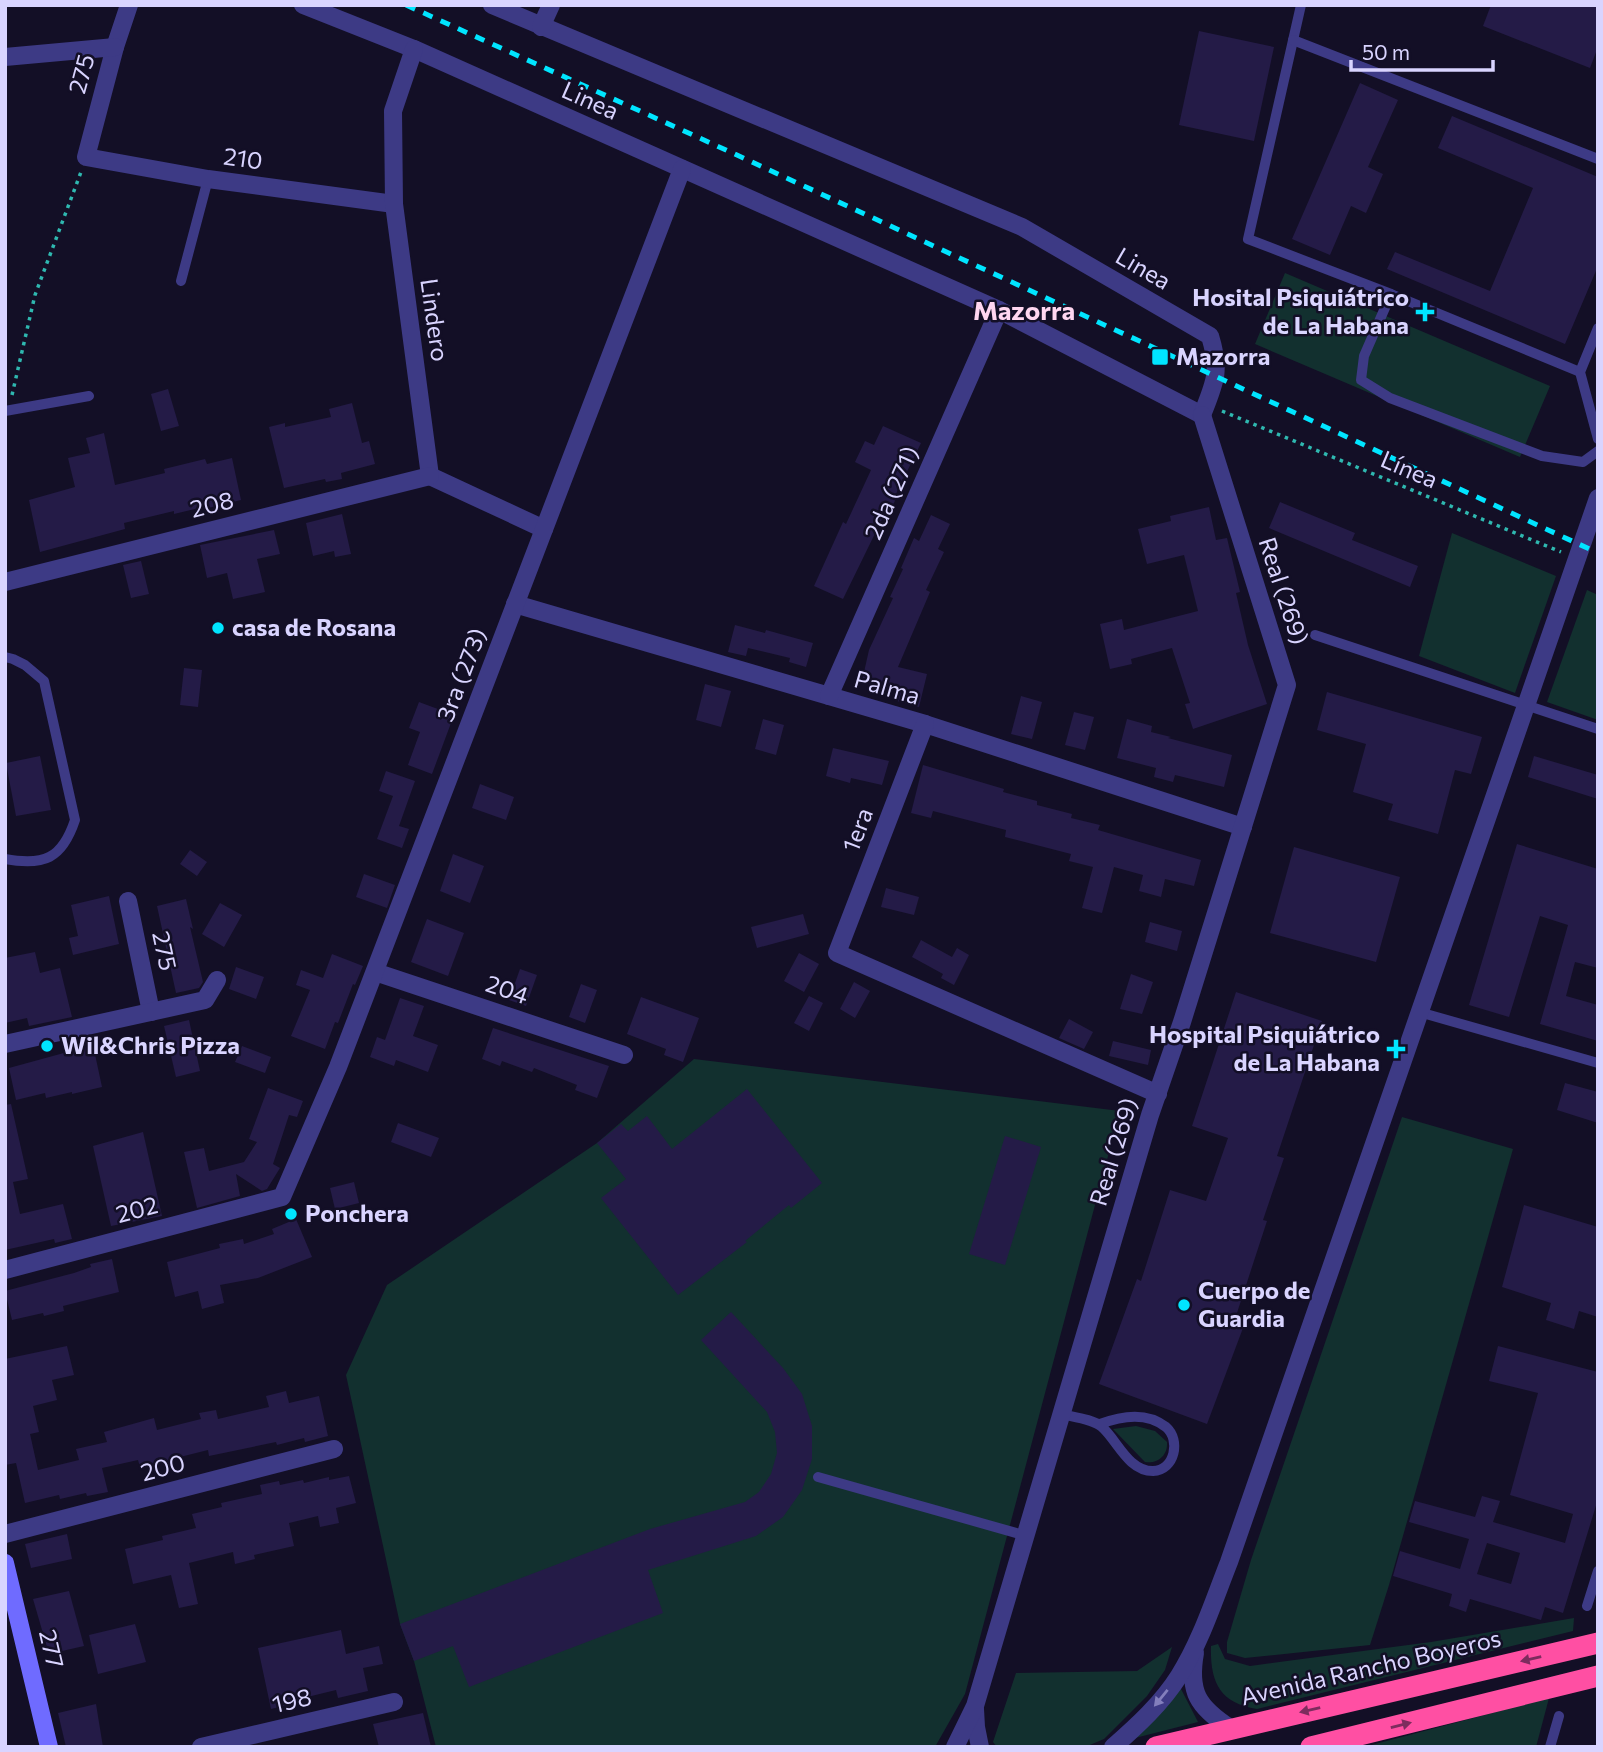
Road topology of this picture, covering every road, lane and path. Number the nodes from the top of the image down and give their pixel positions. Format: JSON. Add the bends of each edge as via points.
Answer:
{"nodes":[{"id":1,"x":130,"y":5,"type":"edge"},
{"id":2,"x":303,"y":5,"type":"edge"},
{"id":3,"x":492,"y":5,"type":"edge"},
{"id":4,"x":551,"y":5,"type":"edge"},
{"id":5,"x":1301,"y":5,"type":"edge"},
{"id":6,"x":541,"y":27,"type":"junction"},
{"id":7,"x":1293,"y":40,"type":"junction"},
{"id":8,"x":115,"y":47,"type":"junction"},
{"id":9,"x":414,"y":49,"type":"junction"},
{"id":10,"x":5,"y":57,"type":"edge"},
{"id":11,"x":86,"y":157,"type":"junction"},
{"id":12,"x":1598,"y":159,"type":"edge"},
{"id":13,"x":682,"y":169,"type":"junction"},
{"id":14,"x":208,"y":179,"type":"junction"},
{"id":15,"x":394,"y":204,"type":"junction"},
{"id":16,"x":181,"y":281,"type":"dead end"},
{"id":17,"x":1391,"y":294,"type":"junction"},
{"id":18,"x":999,"y":310,"type":"junction"},
{"id":19,"x":1598,"y":328,"type":"edge"},
{"id":20,"x":1580,"y":372,"type":"junction"},
{"id":21,"x":89,"y":396,"type":"dead end"},
{"id":22,"x":1593,"y":405,"type":"edge"},
{"id":23,"x":1204,"y":410,"type":"junction"},
{"id":24,"x":7,"y":411,"type":"edge"},
{"id":25,"x":1598,"y":439,"type":"edge"},
{"id":26,"x":1598,"y":451,"type":"edge"},
{"id":27,"x":430,"y":476,"type":"junction"},
{"id":28,"x":1598,"y":498,"type":"edge"},
{"id":29,"x":544,"y":529,"type":"junction"},
{"id":30,"x":1577,"y":559,"type":"junction"},
{"id":31,"x":5,"y":582,"type":"edge"},
{"id":32,"x":515,"y":604,"type":"junction"},
{"id":33,"x":1315,"y":635,"type":"dead end"},
{"id":34,"x":5,"y":657,"type":"edge"},
{"id":35,"x":829,"y":696,"type":"junction"},
{"id":36,"x":1526,"y":705,"type":"junction"},
{"id":37,"x":925,"y":724,"type":"junction"},
{"id":38,"x":1598,"y":729,"type":"edge"},
{"id":39,"x":1243,"y":827,"type":"junction"},
{"id":40,"x":5,"y":859,"type":"edge"},
{"id":41,"x":128,"y":901,"type":"dead end"},
{"id":42,"x":374,"y":972,"type":"junction"},
{"id":43,"x":217,"y":980,"type":"dead end"},
{"id":44,"x":151,"y":1012,"type":"junction"},
{"id":45,"x":1419,"y":1012,"type":"junction"},
{"id":46,"x":5,"y":1044,"type":"edge"},
{"id":47,"x":624,"y":1055,"type":"dead end"},
{"id":48,"x":1598,"y":1063,"type":"edge"},
{"id":49,"x":1158,"y":1094,"type":"junction"},
{"id":50,"x":282,"y":1197,"type":"joint"},
{"id":51,"x":5,"y":1270,"type":"edge"},
{"id":52,"x":1061,"y":1414,"type":"junction"},
{"id":53,"x":1100,"y":1424,"type":"junction"},
{"id":54,"x":334,"y":1449,"type":"dead end"},
{"id":55,"x":818,"y":1477,"type":"dead end"},
{"id":56,"x":5,"y":1535,"type":"edge"},
{"id":57,"x":1027,"y":1536,"type":"junction"},
{"id":58,"x":5,"y":1563,"type":"edge"},
{"id":59,"x":1598,"y":1571,"type":"edge"},
{"id":60,"x":1587,"y":1606,"type":"dead end"},
{"id":61,"x":1197,"y":1641,"type":"junction"},
{"id":62,"x":1598,"y":1643,"type":"edge"},
{"id":63,"x":1598,"y":1676,"type":"edge"},
{"id":64,"x":394,"y":1702,"type":"dead end"},
{"id":65,"x":975,"y":1706,"type":"junction"},
{"id":66,"x":1559,"y":1716,"type":"dead end"},
{"id":67,"x":1230,"y":1728,"type":"junction"},
{"id":68,"x":49,"y":1747,"type":"edge"},
{"id":69,"x":201,"y":1747,"type":"edge"},
{"id":70,"x":955,"y":1747,"type":"edge"},
{"id":71,"x":980,"y":1747,"type":"edge"},
{"id":72,"x":1113,"y":1747,"type":"edge"},
{"id":73,"x":1156,"y":1747,"type":"edge"},
{"id":74,"x":1311,"y":1747,"type":"edge"},
{"id":75,"x":1550,"y":1747,"type":"edge"}],
"edges":[{"from":1,"to":8,"type":"street","name":"275"},
{"from":2,"to":9,"type":"street","name":"Linea"},
{"from":3,"to":6,"type":"street","name":"Linea"},
{"from":4,"to":6,"type":"street"},
{"from":5,"to":7,"type":"lane"},
{"from":6,"to":23,"type":"street","name":"Linea","via":[[1022,227],[1210,336],[1216,378]]},
{"from":7,"to":12,"type":"lane"},
{"from":7,"to":17,"type":"lane","via":[[1248,239]]},
{"from":8,"to":10,"type":"street"},
{"from":8,"to":11,"type":"street","name":"275"},
{"from":9,"to":13,"type":"street","name":"Linea"},
{"from":9,"to":15,"type":"street","name":"Lindero","via":[[393,111]]},
{"from":11,"to":14,"type":"street","name":"210"},
{"from":11,"to":24,"type":"path","via":[[36,295]]},
{"from":13,"to":18,"type":"street","name":"Linea"},
{"from":13,"to":29,"type":"street","name":"3ra (273)"},
{"from":14,"to":15,"type":"street","name":"210"},
{"from":14,"to":16,"type":"lane"},
{"from":15,"to":27,"type":"street","name":"Lindero"},
{"from":17,"to":20,"type":"lane"},
{"from":17,"to":26,"type":"lane","via":[[1364,356],[1362,380],[1390,398],[1542,456],[1583,462]]},
{"from":18,"to":23,"type":"street","name":"Linea"},
{"from":18,"to":35,"type":"street","name":"2da (271)"},
{"from":19,"to":20,"type":"lane"},
{"from":20,"to":22,"type":"lane"},
{"from":21,"to":24,"type":"lane"},
{"from":22,"to":25,"type":"lane"},
{"from":23,"to":30,"type":"path","name":"Línea"},
{"from":23,"to":39,"type":"street","name":"Real (269)","via":[[1287,685]]},
{"from":27,"to":29,"type":"street"},
{"from":27,"to":31,"type":"street","name":"208"},
{"from":28,"to":30,"type":"street"},
{"from":29,"to":32,"type":"street","name":"3ra (273)"},
{"from":30,"to":36,"type":"street"},
{"from":32,"to":35,"type":"street","name":"Palma"},
{"from":32,"to":42,"type":"street","name":"3ra (273)"},
{"from":33,"to":36,"type":"lane"},
{"from":34,"to":40,"type":"lane","via":[[44,681],[75,820],[57,852],[31,863]]},
{"from":35,"to":37,"type":"street","name":"Palma"},
{"from":36,"to":38,"type":"lane"},
{"from":36,"to":45,"type":"street"},
{"from":37,"to":39,"type":"street","name":"Palma"},
{"from":37,"to":49,"type":"street","name":"1era","via":[[837,953]]},
{"from":39,"to":49,"type":"street","name":"Real (269)"},
{"from":41,"to":44,"type":"street","name":"275"},
{"from":42,"to":47,"type":"street","name":"204"},
{"from":42,"to":50,"type":"street","name":"3ra (273)"},
{"from":43,"to":44,"type":"street","via":[[205,1000]]},
{"from":44,"to":46,"type":"street"},
{"from":45,"to":48,"type":"lane"},
{"from":45,"to":61,"type":"street","via":[[1229,1562]]},
{"from":49,"to":52,"type":"street","name":"Real (269)"},
{"from":50,"to":51,"type":"street","name":"202"},
{"from":52,"to":53,"type":"lane"},
{"from":52,"to":57,"type":"street","name":"Real (269)"},
{"from":53,"to":53,"type":"lane","via":[[1142,1469],[1155,1471],[1173,1455],[1173,1433],[1162,1424],[1122,1416]]},
{"from":54,"to":56,"type":"street","name":"200"},
{"from":55,"to":57,"type":"lane"},
{"from":57,"to":65,"type":"street","name":"Real (269)"},
{"from":58,"to":68,"type":"street","name":"277"},
{"from":59,"to":60,"type":"lane"},
{"from":61,"to":67,"type":"street","via":[[1192,1675],[1198,1699]]},
{"from":61,"to":72,"type":"street","one_way":true,"via":[[1179,1676]]},
{"from":62,"to":67,"type":"highway","name":"Avenida Rancho Boyeros","one_way":true},
{"from":74,"to":63,"type":"highway","one_way":true},
{"from":64,"to":69,"type":"street","name":"198"},
{"from":65,"to":70,"type":"street","name":"Real (269)"},
{"from":65,"to":71,"type":"street","name":"Real (269)"},
{"from":66,"to":75,"type":"lane"},
{"from":67,"to":73,"type":"highway","name":"Avenida Rancho Boyeros"}]}
